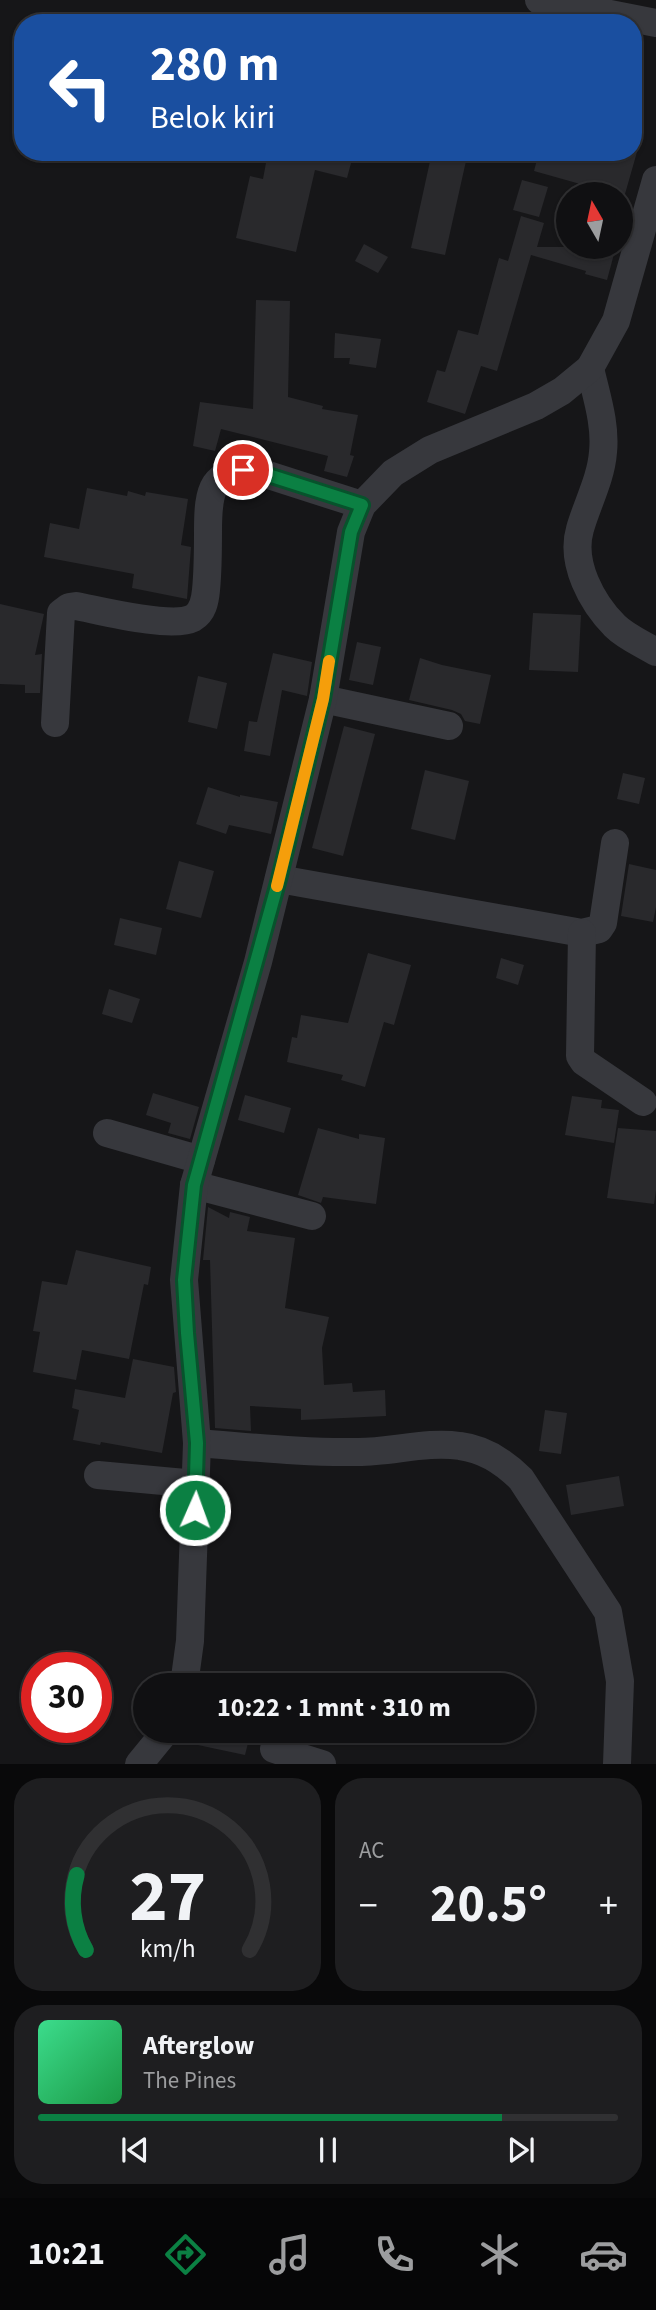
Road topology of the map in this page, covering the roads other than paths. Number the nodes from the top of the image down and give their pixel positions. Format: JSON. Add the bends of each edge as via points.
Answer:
{"nodes":[{"id":1,"x":539,"y":0,"type":"edge"},
{"id":2,"x":610,"y":14,"type":"edge"},
{"id":3,"x":656,"y":180,"type":"edge"},
{"id":4,"x":590,"y":368,"type":"junction"},
{"id":5,"x":362,"y":505,"type":"junction"},
{"id":6,"x":656,"y":652,"type":"edge"},
{"id":7,"x":323,"y":699,"type":"junction"},
{"id":8,"x":55,"y":723,"type":"dead end"},
{"id":9,"x":449,"y":726,"type":"dead end"},
{"id":10,"x":615,"y":843,"type":"dead end"},
{"id":11,"x":279,"y":879,"type":"junction"},
{"id":12,"x":582,"y":933,"type":"junction"},
{"id":13,"x":643,"y":1102,"type":"dead end"},
{"id":14,"x":107,"y":1133,"type":"dead end"},
{"id":15,"x":197,"y":1172,"type":"junction"},
{"id":16,"x":312,"y":1216,"type":"dead end"},
{"id":17,"x":197,"y":1443,"type":"junction"},
{"id":18,"x":98,"y":1475,"type":"dead end"},
{"id":19,"x":196,"y":1484,"type":"junction"},
{"id":20,"x":186,"y":1673,"type":"edge"},
{"id":21,"x":156,"y":1743,"type":"edge"},
{"id":22,"x":274,"y":1749,"type":"dead end"},
{"id":23,"x":139,"y":1764,"type":"edge"},
{"id":24,"x":322,"y":1764,"type":"edge"},
{"id":25,"x":617,"y":1764,"type":"edge"}],
"edges":[{"from":1,"to":2,"type":"street"},
{"from":3,"to":4,"type":"street","via":[[616,321]]},
{"from":4,"to":5,"type":"street","via":[[536,407],[430,450],[393,473]]},
{"from":4,"to":6,"type":"street","via":[[603,426],[603,453],[579,532],[584,580],[617,628]]},
{"from":5,"to":7,"type":"street","via":[[351,532]]},
{"from":5,"to":8,"type":"street","via":[[259,472],[243,470],[218,481],[208,504],[208,574],[201,610],[193,618],[168,622],[76,606],[61,613]]},
{"from":7,"to":9,"type":"street"},
{"from":7,"to":11,"type":"street"},
{"from":10,"to":12,"type":"street","via":[[603,923],[599,929]]},
{"from":11,"to":12,"type":"street"},
{"from":11,"to":15,"type":"street"},
{"from":12,"to":13,"type":"street","via":[[580,1056]]},
{"from":14,"to":15,"type":"street"},
{"from":15,"to":16,"type":"street"},
{"from":15,"to":17,"type":"street","via":[[184,1280]]},
{"from":17,"to":19,"type":"street"},
{"from":17,"to":25,"type":"street","via":[[362,1452],[460,1446],[503,1462],[520,1479],[608,1612],[620,1681]]},
{"from":18,"to":19,"type":"street"},
{"from":19,"to":20,"type":"street"},
{"from":21,"to":23,"type":"street"},
{"from":22,"to":24,"type":"street"}]}
